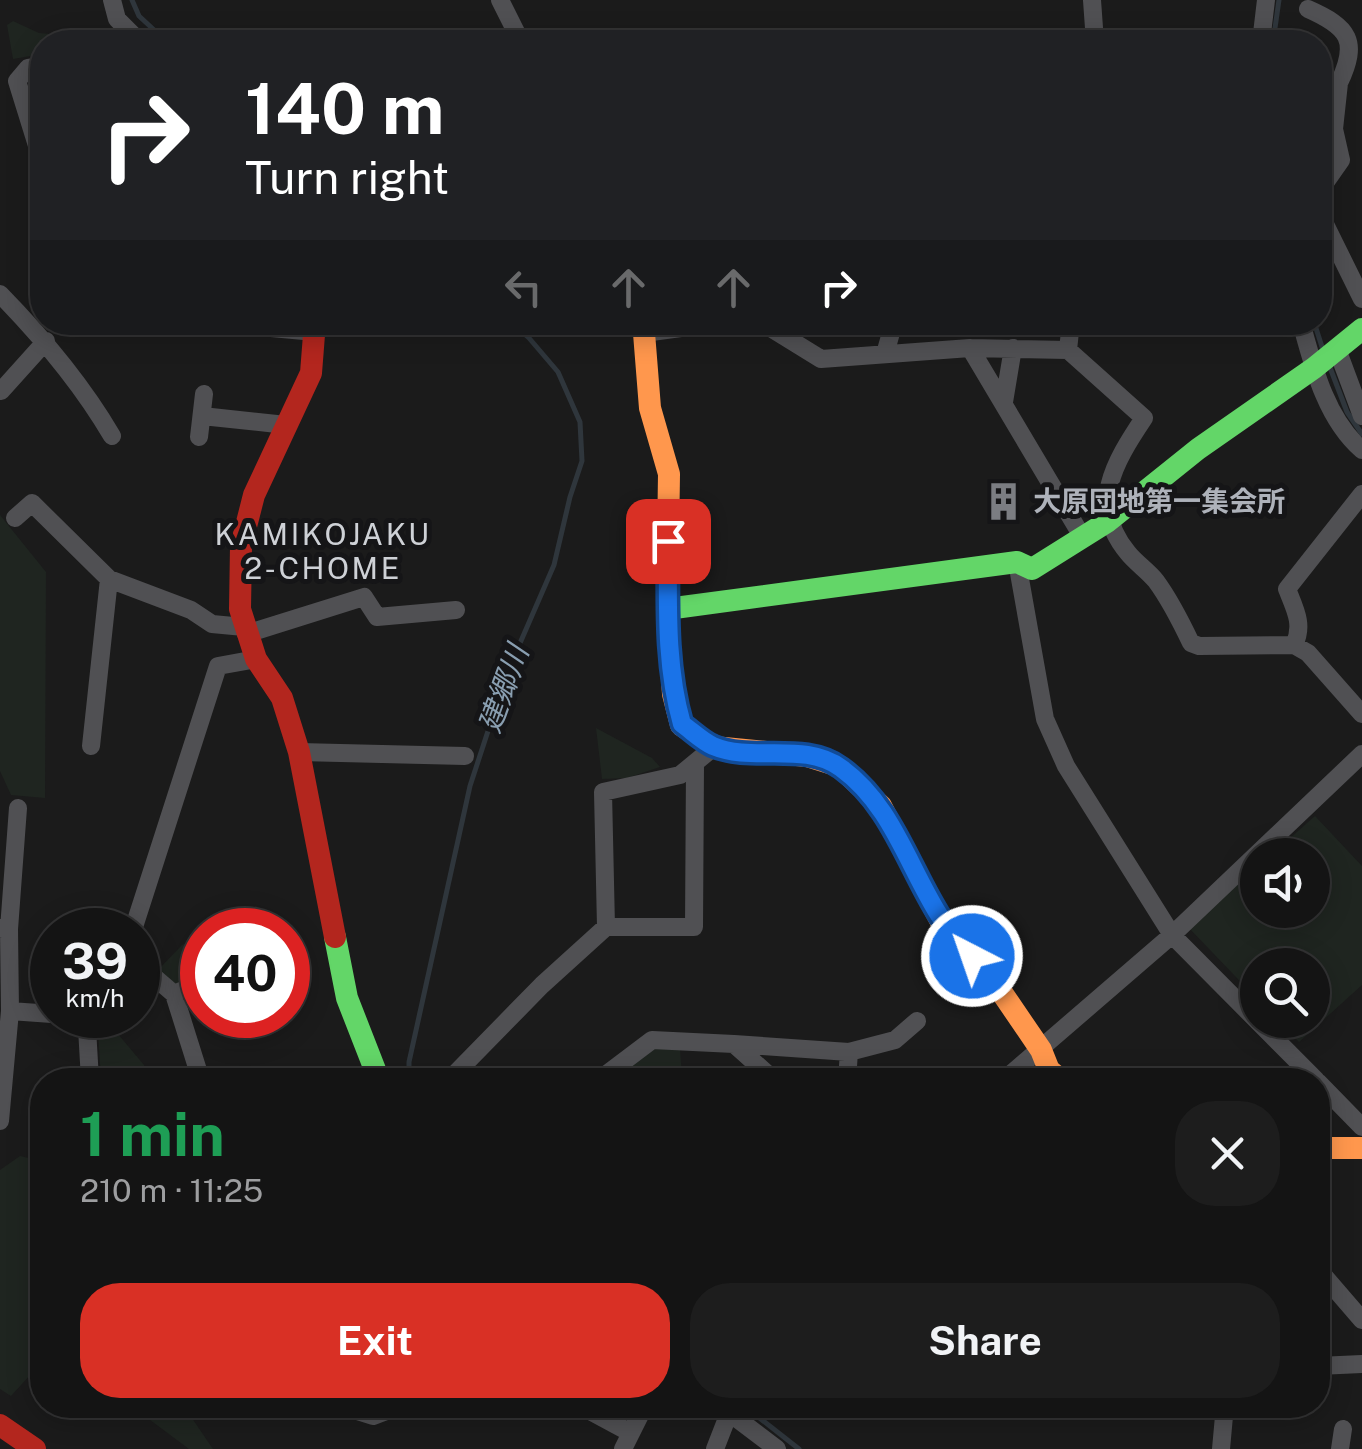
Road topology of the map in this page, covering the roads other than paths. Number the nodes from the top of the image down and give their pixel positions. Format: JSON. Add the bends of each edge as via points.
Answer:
{"nodes":[{"id":1,"x":112,"y":0,"type":"edge"},
{"id":2,"x":500,"y":0,"type":"edge"},
{"id":3,"x":1092,"y":0,"type":"edge"},
{"id":4,"x":1266,"y":0,"type":"edge"},
{"id":5,"x":1308,"y":9,"type":"dead end"},
{"id":6,"x":128,"y":30,"type":"edge"},
{"id":7,"x":515,"y":30,"type":"edge"},
{"id":8,"x":1094,"y":30,"type":"edge"},
{"id":9,"x":1262,"y":30,"type":"edge"},
{"id":10,"x":30,"y":68,"type":"edge"},
{"id":11,"x":1332,"y":82,"type":"edge"},
{"id":12,"x":1340,"y":84,"type":"junction"},
{"id":13,"x":30,"y":122,"type":"edge"},
{"id":14,"x":1332,"y":173,"type":"edge"},
{"id":15,"x":1332,"y":238,"type":"edge"},
{"id":16,"x":0,"y":294,"type":"edge"},
{"id":17,"x":1362,"y":299,"type":"edge"},
{"id":18,"x":30,"y":325,"type":"edge"},
{"id":19,"x":1362,"y":329,"type":"edge"},
{"id":20,"x":39,"y":335,"type":"edge"},
{"id":21,"x":314,"y":335,"type":"edge"},
{"id":22,"x":642,"y":335,"type":"edge"},
{"id":23,"x":781,"y":335,"type":"edge"},
{"id":24,"x":890,"y":335,"type":"edge"},
{"id":25,"x":1070,"y":335,"type":"edge"},
{"id":26,"x":1309,"y":335,"type":"edge"},
{"id":27,"x":46,"y":342,"type":"junction"},
{"id":28,"x":970,"y":348,"type":"junction"},
{"id":29,"x":1013,"y":348,"type":"junction"},
{"id":30,"x":1068,"y":350,"type":"junction"},
{"id":31,"x":885,"y":354,"type":"junction"},
{"id":32,"x":1326,"y":358,"type":"junction"},
{"id":33,"x":1,"y":391,"type":"edge"},
{"id":34,"x":204,"y":394,"type":"dead end"},
{"id":35,"x":1004,"y":402,"type":"junction"},
{"id":36,"x":202,"y":416,"type":"junction"},
{"id":37,"x":1362,"y":416,"type":"edge"},
{"id":38,"x":286,"y":425,"type":"junction"},
{"id":39,"x":112,"y":436,"type":"dead end"},
{"id":40,"x":199,"y":437,"type":"dead end"},
{"id":41,"x":1362,"y":450,"type":"edge"},
{"id":42,"x":1362,"y":494,"type":"edge"},
{"id":43,"x":15,"y":518,"type":"dead end"},
{"id":44,"x":1107,"y":522,"type":"junction"},
{"id":45,"x":1083,"y":538,"type":"junction"},
{"id":46,"x":1017,"y":562,"type":"junction"},
{"id":47,"x":109,"y":580,"type":"junction"},
{"id":48,"x":667,"y":609,"type":"junction"},
{"id":49,"x":456,"y":610,"type":"dead end"},
{"id":50,"x":245,"y":630,"type":"junction"},
{"id":51,"x":1294,"y":645,"type":"junction"},
{"id":52,"x":256,"y":659,"type":"junction"},
{"id":53,"x":1362,"y":714,"type":"edge"},
{"id":54,"x":91,"y":746,"type":"dead end"},
{"id":55,"x":714,"y":746,"type":"junction"},
{"id":56,"x":300,"y":752,"type":"junction"},
{"id":57,"x":1362,"y":754,"type":"edge"},
{"id":58,"x":464,"y":756,"type":"dead end"},
{"id":59,"x":695,"y":766,"type":"junction"},
{"id":60,"x":18,"y":808,"type":"dead end"},
{"id":61,"x":140,"y":908,"type":"edge"},
{"id":62,"x":606,"y":927,"type":"junction"},
{"id":63,"x":5,"y":928,"type":"edge"},
{"id":64,"x":1172,"y":934,"type":"junction"},
{"id":65,"x":160,"y":982,"type":"edge"},
{"id":66,"x":180,"y":991,"type":"edge"},
{"id":67,"x":174,"y":994,"type":"junction"},
{"id":68,"x":10,"y":1011,"type":"junction"},
{"id":69,"x":30,"y":1012,"type":"edge"},
{"id":70,"x":917,"y":1022,"type":"dead end"},
{"id":71,"x":88,"y":1038,"type":"edge"},
{"id":72,"x":734,"y":1044,"type":"junction"},
{"id":73,"x":1041,"y":1050,"type":"junction"},
{"id":74,"x":849,"y":1052,"type":"junction"},
{"id":75,"x":89,"y":1068,"type":"edge"},
{"id":76,"x":197,"y":1068,"type":"edge"},
{"id":77,"x":374,"y":1068,"type":"edge"},
{"id":78,"x":461,"y":1068,"type":"edge"},
{"id":79,"x":616,"y":1068,"type":"edge"},
{"id":80,"x":761,"y":1068,"type":"edge"},
{"id":81,"x":848,"y":1068,"type":"edge"},
{"id":82,"x":1019,"y":1068,"type":"edge"},
{"id":83,"x":1049,"y":1068,"type":"edge"},
{"id":84,"x":1304,"y":1068,"type":"edge"},
{"id":85,"x":1330,"y":1094,"type":"edge"},
{"id":86,"x":0,"y":1121,"type":"edge"},
{"id":87,"x":1362,"y":1127,"type":"edge"},
{"id":88,"x":1330,"y":1148,"type":"edge"},
{"id":89,"x":1362,"y":1148,"type":"edge"},
{"id":90,"x":1330,"y":1283,"type":"edge"},
{"id":91,"x":1362,"y":1320,"type":"edge"},
{"id":92,"x":1362,"y":1364,"type":"edge"},
{"id":93,"x":1330,"y":1365,"type":"edge"},
{"id":94,"x":596,"y":1418,"type":"edge"},
{"id":95,"x":639,"y":1418,"type":"edge"},
{"id":96,"x":722,"y":1418,"type":"edge"},
{"id":97,"x":736,"y":1418,"type":"edge"},
{"id":98,"x":1224,"y":1418,"type":"edge"},
{"id":99,"x":0,"y":1425,"type":"edge"},
{"id":100,"x":1343,"y":1429,"type":"dead end"},
{"id":101,"x":627,"y":1441,"type":"edge"},
{"id":102,"x":34,"y":1449,"type":"edge"},
{"id":103,"x":715,"y":1449,"type":"edge"},
{"id":104,"x":777,"y":1449,"type":"edge"},
{"id":105,"x":1221,"y":1449,"type":"edge"},
{"id":106,"x":1340,"y":1449,"type":"edge"}],
"edges":[{"from":1,"to":6,"type":"street"},
{"from":2,"to":7,"type":"street"},
{"from":3,"to":8,"type":"street"},
{"from":4,"to":9,"type":"street"},
{"from":5,"to":12,"type":"street","via":[[1336,21],[1349,40],[1351,60]]},
{"from":10,"to":13,"type":"street","via":[[18,81]]},
{"from":11,"to":12,"type":"street"},
{"from":12,"to":14,"type":"street","via":[[1334,129],[1341,160]]},
{"from":15,"to":17,"type":"street"},
{"from":16,"to":18,"type":"street"},
{"from":19,"to":32,"type":"main road"},
{"from":20,"to":27,"type":"street"},
{"from":21,"to":38,"type":"main road","via":[[310,373]]},
{"from":22,"to":48,"type":"main road","via":[[650,408],[669,474]]},
{"from":23,"to":31,"type":"street","via":[[821,359]]},
{"from":24,"to":31,"type":"street"},
{"from":25,"to":30,"type":"street"},
{"from":26,"to":32,"type":"street"},
{"from":27,"to":33,"type":"street"},
{"from":27,"to":39,"type":"street"},
{"from":28,"to":29,"type":"street"},
{"from":28,"to":31,"type":"street"},
{"from":28,"to":35,"type":"street"},
{"from":29,"to":30,"type":"street"},
{"from":29,"to":35,"type":"street"},
{"from":30,"to":44,"type":"street","via":[[1144,418],[1116,466]]},
{"from":32,"to":37,"type":"street"},
{"from":32,"to":41,"type":"street","via":[[1339,424]]},
{"from":32,"to":44,"type":"main road"},
{"from":34,"to":36,"type":"street"},
{"from":35,"to":45,"type":"street"},
{"from":36,"to":38,"type":"street"},
{"from":36,"to":40,"type":"street"},
{"from":38,"to":50,"type":"main road","via":[[254,495],[241,546]]},
{"from":42,"to":51,"type":"street","via":[[1287,589],[1300,632]]},
{"from":43,"to":47,"type":"street","via":[[32,503]]},
{"from":44,"to":45,"type":"main road"},
{"from":44,"to":51,"type":"street","via":[[1155,579],[1191,643]]},
{"from":45,"to":46,"type":"main road","via":[[1032,569]]},
{"from":46,"to":48,"type":"main road"},
{"from":46,"to":64,"type":"street","via":[[1045,719],[1066,766]]},
{"from":47,"to":50,"type":"street","via":[[212,624]]},
{"from":47,"to":54,"type":"street"},
{"from":48,"to":55,"type":"main road","via":[[673,694],[682,724]]},
{"from":49,"to":50,"type":"street","via":[[377,617],[364,597]]},
{"from":50,"to":52,"type":"main road"},
{"from":51,"to":53,"type":"street"},
{"from":52,"to":56,"type":"main road","via":[[282,698]]},
{"from":52,"to":61,"type":"street","via":[[218,666]]},
{"from":55,"to":59,"type":"street"},
{"from":55,"to":73,"type":"main road","via":[[839,766],[881,806],[940,920],[981,964]]},
{"from":56,"to":58,"type":"street"},
{"from":56,"to":77,"type":"main road","via":[[347,998]]},
{"from":57,"to":64,"type":"street"},
{"from":59,"to":62,"type":"street","via":[[603,792]]},
{"from":59,"to":62,"type":"street","via":[[694,927]]},
{"from":60,"to":63,"type":"street"},
{"from":62,"to":78,"type":"street"},
{"from":63,"to":68,"type":"street"},
{"from":64,"to":73,"type":"street"},
{"from":64,"to":84,"type":"street"},
{"from":65,"to":67,"type":"street"},
{"from":66,"to":67,"type":"street"},
{"from":67,"to":76,"type":"street"},
{"from":68,"to":69,"type":"street"},
{"from":68,"to":86,"type":"street"},
{"from":70,"to":74,"type":"street","via":[[896,1040]]},
{"from":71,"to":75,"type":"street"},
{"from":72,"to":74,"type":"street"},
{"from":72,"to":79,"type":"street","via":[[652,1040]]},
{"from":72,"to":80,"type":"street"},
{"from":73,"to":82,"type":"street"},
{"from":73,"to":83,"type":"main road"},
{"from":74,"to":81,"type":"street"},
{"from":85,"to":87,"type":"street"},
{"from":88,"to":89,"type":"main road"},
{"from":90,"to":91,"type":"street"},
{"from":92,"to":93,"type":"street"},
{"from":94,"to":101,"type":"street"},
{"from":95,"to":101,"type":"street"},
{"from":96,"to":103,"type":"street"},
{"from":97,"to":104,"type":"street"},
{"from":98,"to":105,"type":"street"},
{"from":99,"to":102,"type":"main road"},
{"from":100,"to":106,"type":"street"}]}
